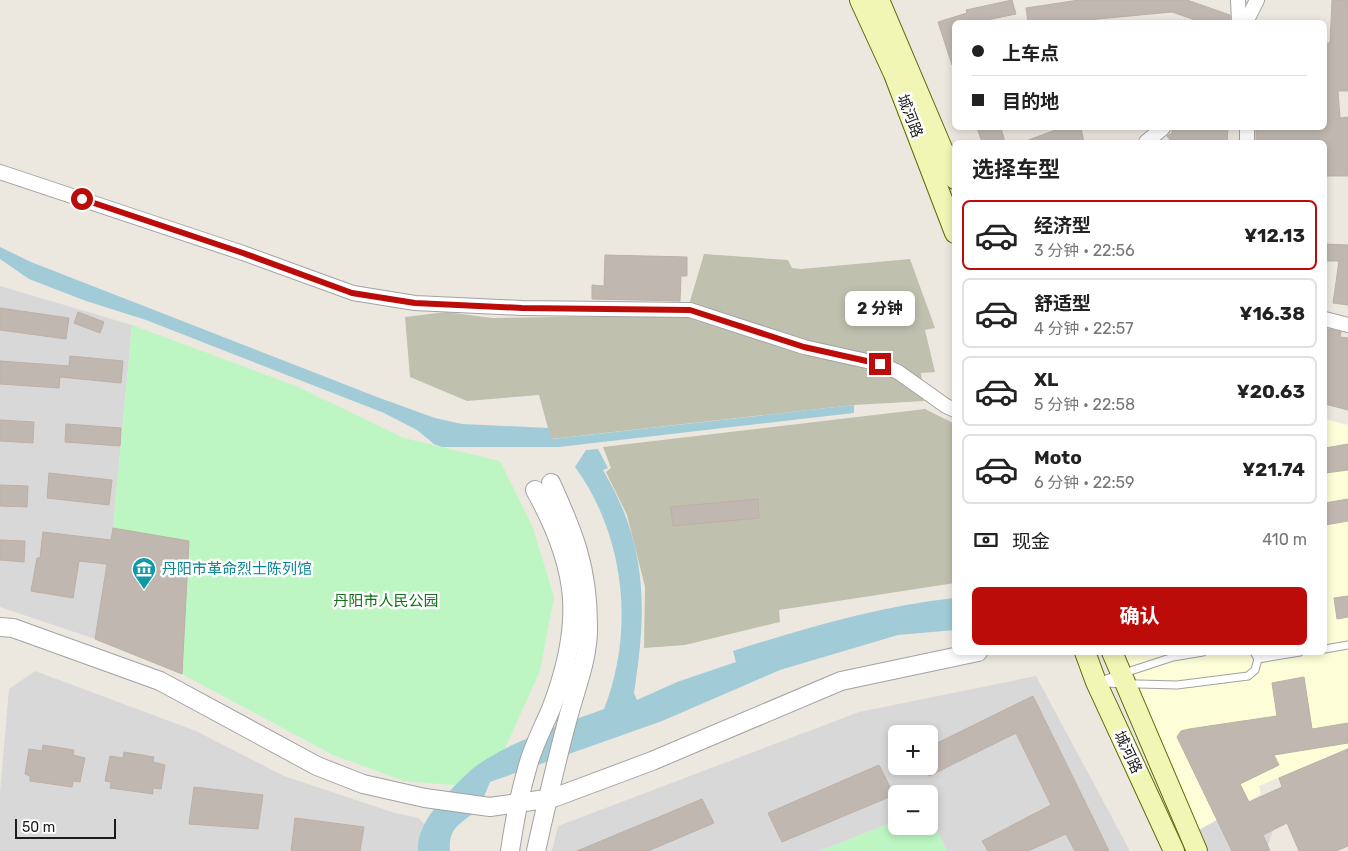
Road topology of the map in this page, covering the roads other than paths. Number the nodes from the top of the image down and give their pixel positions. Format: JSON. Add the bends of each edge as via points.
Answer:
{"nodes":[{"id":1,"x":860,"y":0,"type":"edge"},
{"id":2,"x":879,"y":0,"type":"edge"},
{"id":3,"x":1238,"y":0,"type":"edge"},
{"id":4,"x":1257,"y":0,"type":"edge"},
{"id":5,"x":1239,"y":20,"type":"edge"},
{"id":6,"x":1247,"y":20,"type":"edge"},
{"id":7,"x":1161,"y":130,"type":"edge"},
{"id":8,"x":1148,"y":140,"type":"edge"},
{"id":9,"x":0,"y":172,"type":"edge"},
{"id":10,"x":952,"y":172,"type":"edge"},
{"id":11,"x":952,"y":226,"type":"edge"},
{"id":12,"x":1327,"y":320,"type":"edge"},
{"id":13,"x":1348,"y":325,"type":"edge"},
{"id":14,"x":952,"y":409,"type":"edge"},
{"id":15,"x":0,"y":631,"type":"edge"},
{"id":16,"x":1348,"y":645,"type":"edge"},
{"id":17,"x":1327,"y":649,"type":"edge"},
{"id":18,"x":963,"y":655,"type":"edge"},
{"id":19,"x":1085,"y":655,"type":"edge"},
{"id":20,"x":1113,"y":655,"type":"edge"},
{"id":21,"x":1185,"y":655,"type":"edge"},
{"id":22,"x":1256,"y":656,"type":"edge"},
{"id":23,"x":1123,"y":679,"type":"junction"},
{"id":24,"x":1096,"y":682,"type":"junction"},
{"id":25,"x":548,"y":799,"type":"junction"},
{"id":26,"x":519,"y":803,"type":"junction"},
{"id":27,"x":510,"y":851,"type":"edge"},
{"id":28,"x":536,"y":851,"type":"edge"},
{"id":29,"x":1174,"y":851,"type":"edge"},
{"id":30,"x":1197,"y":851,"type":"edge"}],
"edges":[{"from":1,"to":11,"type":"main road","name":"城河路","via":[[894,74]]},
{"from":2,"to":10,"type":"main road","name":"城河路"},
{"from":3,"to":5,"type":"street"},
{"from":4,"to":6,"type":"street"},
{"from":7,"to":8,"type":"street"},
{"from":9,"to":14,"type":"street","via":[[352,293],[434,304],[690,310],[804,347],[880,364],[898,372]]},
{"from":12,"to":13,"type":"street"},
{"from":15,"to":26,"type":"street","via":[[12,628],[160,680],[317,766],[364,784],[490,807]]},
{"from":16,"to":17,"type":"lane"},
{"from":18,"to":25,"type":"street","via":[[841,680],[652,762]]},
{"from":19,"to":24,"type":"main road","name":"城河路"},
{"from":20,"to":23,"type":"main road","name":"城河路"},
{"from":21,"to":23,"type":"lane"},
{"from":22,"to":23,"type":"lane","via":[[1254,670],[1248,676],[1177,685]]},
{"from":23,"to":24,"type":"lane"},
{"from":23,"to":30,"type":"main road","name":"城河路"},
{"from":24,"to":29,"type":"main road","name":"城河路"},
{"from":25,"to":26,"type":"street"},
{"from":25,"to":26,"type":"street","via":[[583,664],[588,627],[583,567],[574,534],[543,486],[572,589],[573,625],[568,658],[526,772]]},
{"from":25,"to":28,"type":"street"},
{"from":26,"to":27,"type":"street"}]}
